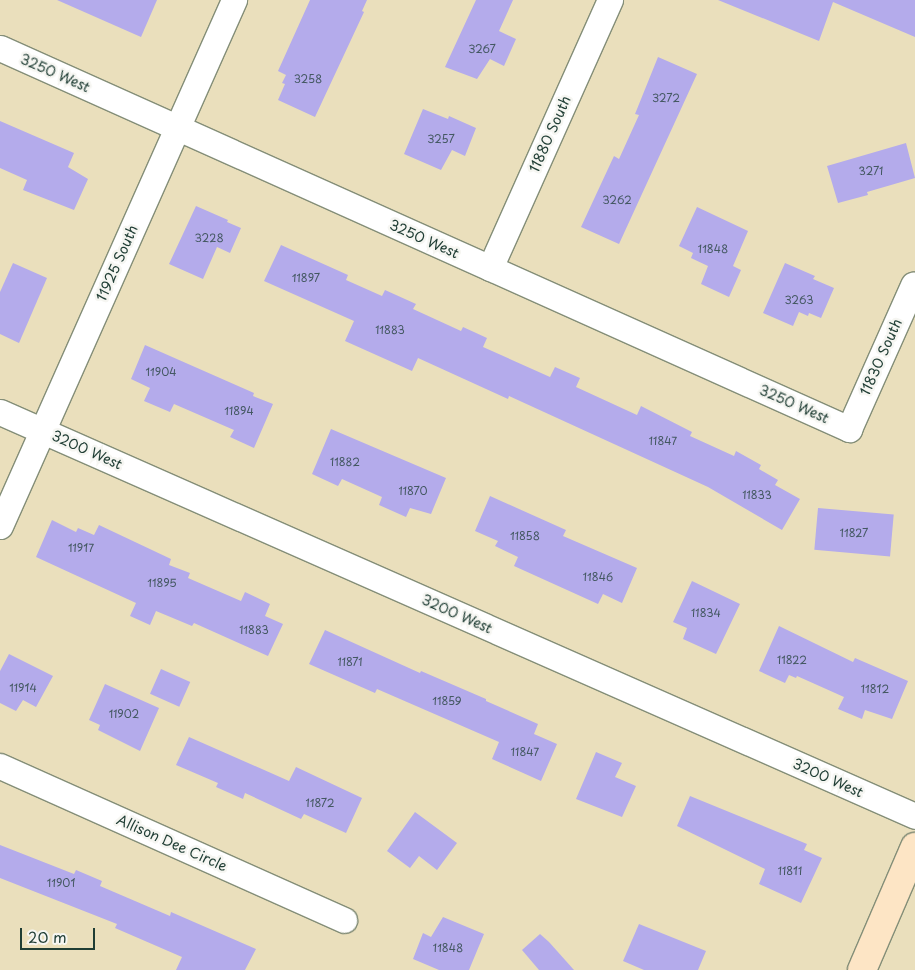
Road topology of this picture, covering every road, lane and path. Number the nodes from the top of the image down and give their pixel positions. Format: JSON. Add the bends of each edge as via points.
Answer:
{"nodes":[{"id":1,"x":234,"y":0,"type":"edge"},
{"id":2,"x":610,"y":0,"type":"edge"},
{"id":3,"x":0,"y":48,"type":"edge"},
{"id":4,"x":177,"y":127,"type":"junction"},
{"id":5,"x":490,"y":268,"type":"junction"},
{"id":6,"x":914,"y":285,"type":"dead end"},
{"id":7,"x":0,"y":412,"type":"edge"},
{"id":8,"x":849,"y":429,"type":"joint"},
{"id":9,"x":42,"y":431,"type":"junction"},
{"id":10,"x":0,"y":526,"type":"edge"},
{"id":11,"x":0,"y":766,"type":"edge"},
{"id":12,"x":915,"y":816,"type":"edge"},
{"id":13,"x":915,"y":847,"type":"edge"},
{"id":14,"x":344,"y":920,"type":"dead end"},
{"id":15,"x":862,"y":970,"type":"edge"}],
"edges":[{"from":1,"to":4,"type":"street","name":"11925 South"},
{"from":2,"to":5,"type":"street","name":"11880 South"},
{"from":3,"to":4,"type":"street","name":"3250 West"},
{"from":4,"to":5,"type":"street","name":"3250 West"},
{"from":4,"to":9,"type":"street","name":"11925 South"},
{"from":5,"to":8,"type":"street","name":"3250 West"},
{"from":6,"to":8,"type":"street","name":"11830 South"},
{"from":7,"to":9,"type":"street","name":"3200 West"},
{"from":9,"to":10,"type":"street","name":"11925 South"},
{"from":9,"to":12,"type":"street","name":"3200 West"},
{"from":11,"to":14,"type":"street","name":"Allison Dee Circle"},
{"from":13,"to":15,"type":"main road"}]}
